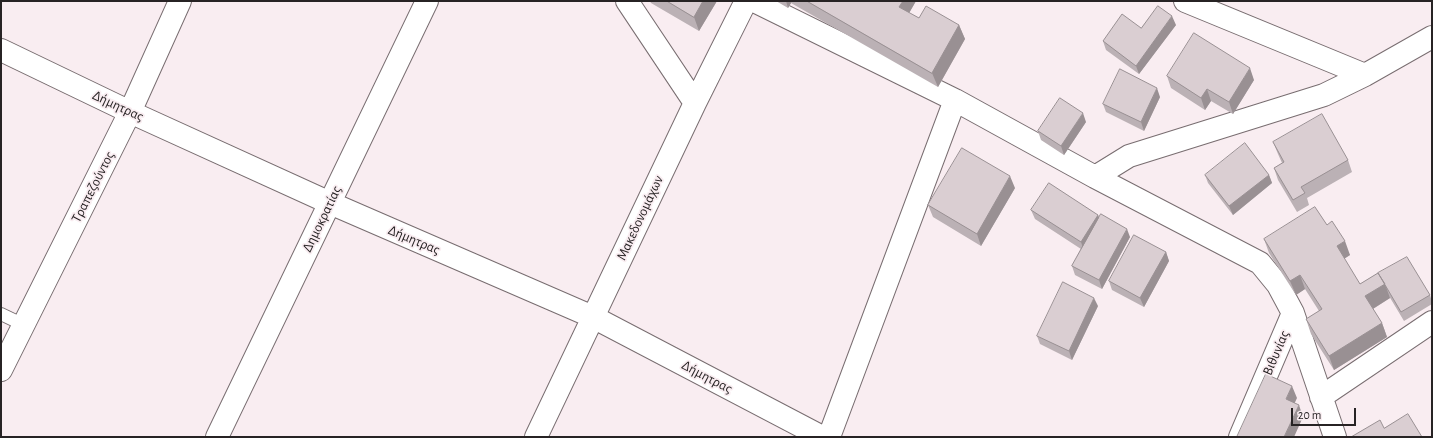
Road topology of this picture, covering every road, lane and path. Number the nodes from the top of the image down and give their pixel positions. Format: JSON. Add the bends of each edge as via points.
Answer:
{"nodes":[{"id":1,"x":180,"y":1,"type":"edge"},
{"id":2,"x":427,"y":1,"type":"edge"},
{"id":3,"x":627,"y":1,"type":"edge"},
{"id":4,"x":746,"y":1,"type":"edge"},
{"id":5,"x":754,"y":1,"type":"edge"},
{"id":6,"x":1185,"y":1,"type":"edge"},
{"id":7,"x":1432,"y":37,"type":"edge"},
{"id":8,"x":1,"y":50,"type":"edge"},
{"id":9,"x":1365,"y":75,"type":"junction"},
{"id":10,"x":956,"y":100,"type":"junction"},
{"id":11,"x":695,"y":103,"type":"junction"},
{"id":12,"x":130,"y":112,"type":"junction"},
{"id":13,"x":1095,"y":177,"type":"junction"},
{"id":14,"x":330,"y":203,"type":"junction"},
{"id":15,"x":1293,"y":313,"type":"junction"},
{"id":16,"x":1,"y":314,"type":"edge"},
{"id":17,"x":593,"y":317,"type":"junction"},
{"id":18,"x":1432,"y":322,"type":"edge"},
{"id":19,"x":24,"y":325,"type":"junction"},
{"id":20,"x":1,"y":370,"type":"edge"},
{"id":21,"x":1321,"y":397,"type":"junction"},
{"id":22,"x":217,"y":437,"type":"edge"},
{"id":23,"x":536,"y":437,"type":"edge"},
{"id":24,"x":822,"y":437,"type":"edge"},
{"id":25,"x":829,"y":437,"type":"edge"},
{"id":26,"x":1240,"y":437,"type":"edge"},
{"id":27,"x":1335,"y":437,"type":"edge"}],
"edges":[{"from":1,"to":12,"type":"street","name":"Τραπεζούντος"},
{"from":2,"to":14,"type":"street","name":"Δημοκρατίας"},
{"from":3,"to":11,"type":"street"},
{"from":4,"to":11,"type":"street","name":"Μακεδονομάχων"},
{"from":5,"to":10,"type":"street"},
{"from":6,"to":9,"type":"street"},
{"from":7,"to":9,"type":"street"},
{"from":8,"to":12,"type":"street","name":"Δήμητρας"},
{"from":9,"to":13,"type":"street","via":[[1324,95],[1129,156]]},
{"from":10,"to":13,"type":"street"},
{"from":10,"to":25,"type":"street"},
{"from":11,"to":17,"type":"street","name":"Μακεδονομάχων"},
{"from":12,"to":14,"type":"street","name":"Δήμητρας"},
{"from":12,"to":19,"type":"street","name":"Τραπεζούντος"},
{"from":13,"to":15,"type":"street","via":[[1260,263],[1278,285]]},
{"from":14,"to":17,"type":"street","name":"Δήμητρας"},
{"from":14,"to":22,"type":"street","name":"Δημοκρατίας"},
{"from":15,"to":21,"type":"street"},
{"from":15,"to":26,"type":"street","name":"Βιθυνίας"},
{"from":16,"to":19,"type":"lane"},
{"from":17,"to":23,"type":"street","name":"Μακεδονομάχων"},
{"from":17,"to":24,"type":"street","name":"Δήμητρας"},
{"from":18,"to":21,"type":"street"},
{"from":19,"to":20,"type":"street","name":"Τραπεζούντος"},
{"from":21,"to":27,"type":"street"}]}
